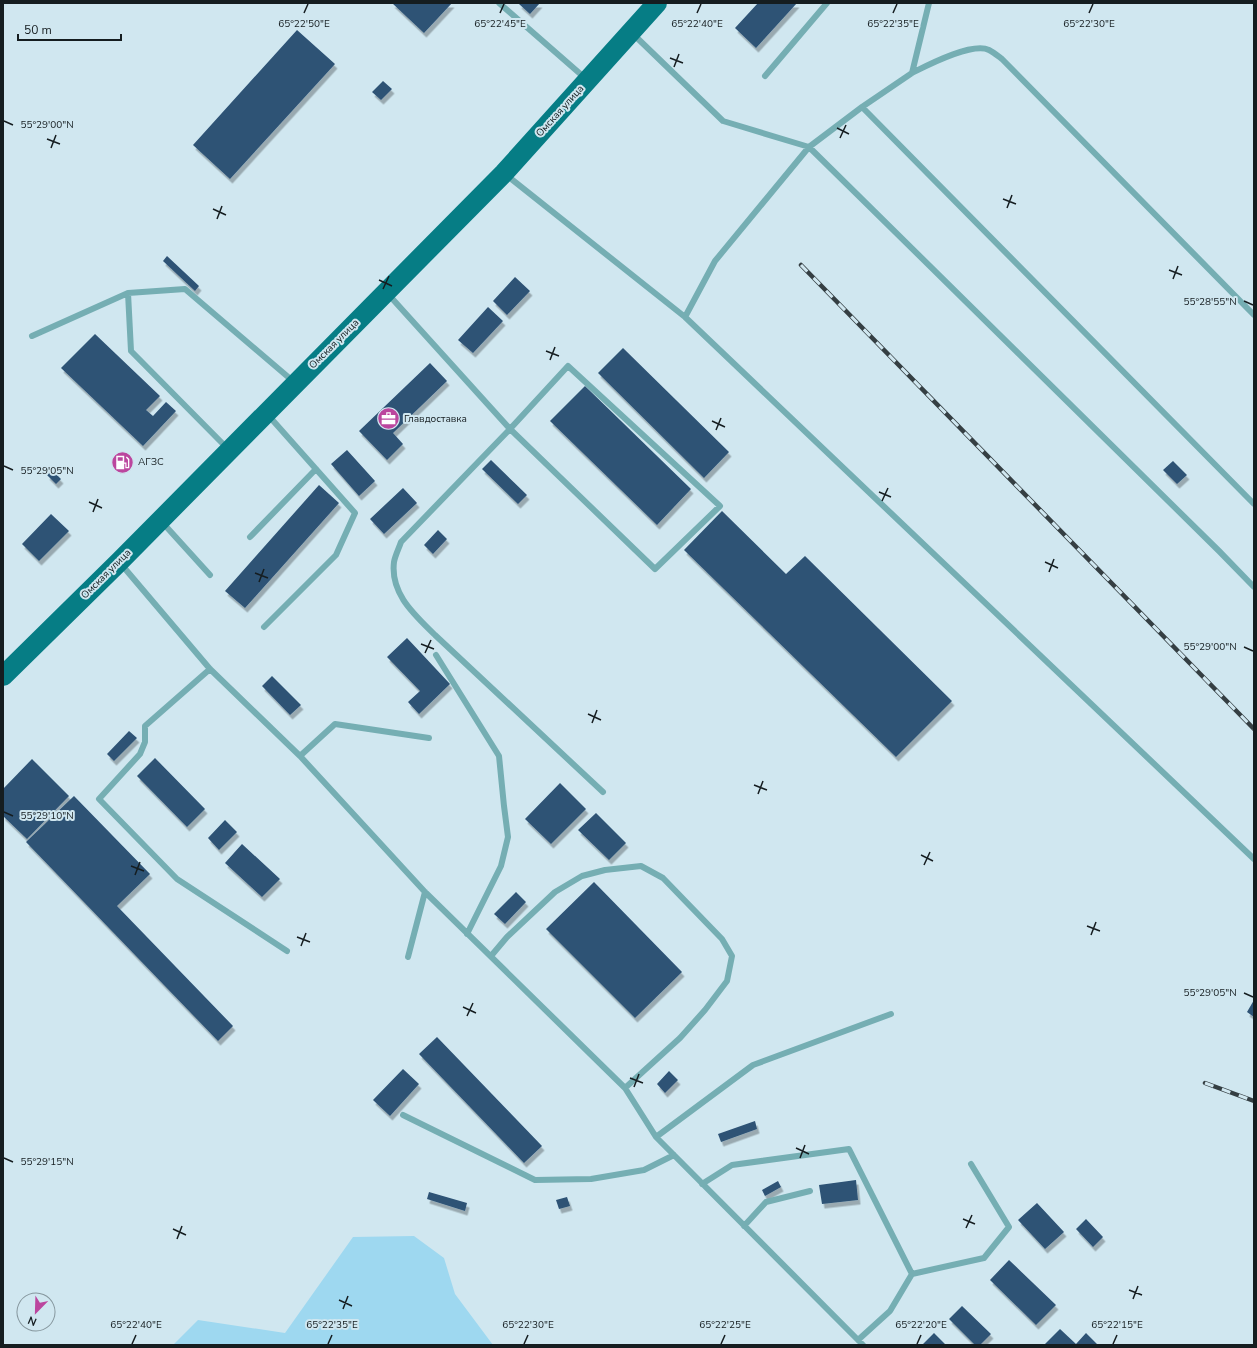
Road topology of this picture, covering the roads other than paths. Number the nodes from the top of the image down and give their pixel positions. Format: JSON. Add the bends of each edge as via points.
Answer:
{"nodes":[{"id":1,"x":499,"y":3,"type":"edge"},
{"id":2,"x":657,"y":3,"type":"edge"},
{"id":3,"x":827,"y":3,"type":"edge"},
{"id":4,"x":929,"y":3,"type":"edge"},
{"id":5,"x":632,"y":32,"type":"junction"},
{"id":6,"x":912,"y":72,"type":"junction"},
{"id":7,"x":765,"y":76,"type":"dead end"},
{"id":8,"x":588,"y":80,"type":"junction"},
{"id":9,"x":862,"y":107,"type":"junction"},
{"id":10,"x":809,"y":147,"type":"junction"},
{"id":11,"x":504,"y":173,"type":"junction"},
{"id":12,"x":386,"y":292,"type":"junction"},
{"id":13,"x":128,"y":293,"type":"junction"},
{"id":14,"x":1254,"y":315,"type":"edge"},
{"id":15,"x":685,"y":318,"type":"junction"},
{"id":16,"x":32,"y":336,"type":"dead end"},
{"id":17,"x":295,"y":383,"type":"junction"},
{"id":18,"x":266,"y":412,"type":"junction"},
{"id":19,"x":510,"y":429,"type":"junction"},
{"id":20,"x":228,"y":450,"type":"junction"},
{"id":21,"x":316,"y":469,"type":"junction"},
{"id":22,"x":1254,"y":504,"type":"edge"},
{"id":23,"x":160,"y":520,"type":"junction"},
{"id":24,"x":250,"y":537,"type":"dead end"},
{"id":25,"x":119,"y":562,"type":"junction"},
{"id":26,"x":210,"y":575,"type":"dead end"},
{"id":27,"x":1254,"y":587,"type":"edge"},
{"id":28,"x":264,"y":627,"type":"dead end"},
{"id":29,"x":436,"y":655,"type":"dead end"},
{"id":30,"x":210,"y":669,"type":"junction"},
{"id":31,"x":3,"y":676,"type":"edge"},
{"id":32,"x":429,"y":738,"type":"dead end"},
{"id":33,"x":300,"y":756,"type":"junction"},
{"id":34,"x":602,"y":792,"type":"dead end"},
{"id":35,"x":1254,"y":859,"type":"edge"},
{"id":36,"x":425,"y":892,"type":"junction"},
{"id":37,"x":467,"y":934,"type":"junction"},
{"id":38,"x":287,"y":951,"type":"dead end"},
{"id":39,"x":491,"y":956,"type":"junction"},
{"id":40,"x":408,"y":958,"type":"dead end"},
{"id":41,"x":891,"y":1014,"type":"dead end"},
{"id":42,"x":625,"y":1088,"type":"junction"},
{"id":43,"x":403,"y":1114,"type":"dead end"},
{"id":44,"x":656,"y":1137,"type":"junction"},
{"id":45,"x":674,"y":1155,"type":"junction"},
{"id":46,"x":971,"y":1164,"type":"dead end"},
{"id":47,"x":702,"y":1184,"type":"junction"},
{"id":48,"x":810,"y":1191,"type":"dead end"},
{"id":49,"x":744,"y":1226,"type":"junction"},
{"id":50,"x":912,"y":1274,"type":"junction"},
{"id":51,"x":860,"y":1343,"type":"edge"}],
"edges":[{"from":1,"to":8,"type":"lane"},
{"from":2,"to":5,"type":"main road","name":"Омская улица"},
{"from":3,"to":7,"type":"lane"},
{"from":4,"to":6,"type":"lane"},
{"from":5,"to":8,"type":"main road","name":"Омская улица"},
{"from":5,"to":10,"type":"lane","via":[[723,121]]},
{"from":6,"to":9,"type":"lane"},
{"from":6,"to":14,"type":"lane","via":[[942,58],[974,48],[988,49],[1002,59]]},
{"from":8,"to":11,"type":"main road","name":"Омская улица"},
{"from":9,"to":10,"type":"lane"},
{"from":9,"to":22,"type":"lane"},
{"from":10,"to":15,"type":"lane","via":[[715,261]]},
{"from":10,"to":27,"type":"lane"},
{"from":11,"to":12,"type":"main road","name":"Омская улица"},
{"from":11,"to":15,"type":"lane"},
{"from":12,"to":17,"type":"main road","name":"Омская улица"},
{"from":12,"to":19,"type":"lane"},
{"from":13,"to":16,"type":"lane"},
{"from":13,"to":17,"type":"lane","via":[[186,289]]},
{"from":13,"to":20,"type":"lane","via":[[131,351]]},
{"from":15,"to":35,"type":"lane"},
{"from":17,"to":18,"type":"main road","name":"Омская улица"},
{"from":18,"to":20,"type":"main road","name":"Омская улица"},
{"from":18,"to":21,"type":"lane"},
{"from":19,"to":19,"type":"lane","via":[[656,569],[720,506],[568,366]]},
{"from":19,"to":34,"type":"lane","via":[[401,542],[394,562],[395,581],[410,610]]},
{"from":20,"to":23,"type":"main road","name":"Омская улица"},
{"from":21,"to":24,"type":"lane"},
{"from":21,"to":28,"type":"lane","via":[[355,513],[336,555]]},
{"from":23,"to":25,"type":"main road","name":"Омская улица"},
{"from":23,"to":26,"type":"lane"},
{"from":25,"to":30,"type":"lane"},
{"from":25,"to":31,"type":"main road","name":"Омская улица"},
{"from":29,"to":37,"type":"lane","via":[[499,756],[508,837],[501,866]]},
{"from":30,"to":33,"type":"lane"},
{"from":30,"to":38,"type":"lane","via":[[145,726],[145,742],[140,754],[99,799],[177,879]]},
{"from":32,"to":33,"type":"lane","via":[[335,724]]},
{"from":33,"to":36,"type":"lane"},
{"from":36,"to":37,"type":"lane"},
{"from":36,"to":40,"type":"lane"},
{"from":37,"to":39,"type":"lane"},
{"from":39,"to":42,"type":"lane"},
{"from":39,"to":42,"type":"lane","via":[[507,937],[555,892],[582,876],[605,870],[641,866],[663,878],[722,939],[732,956],[727,981],[705,1010],[680,1038]]},
{"from":41,"to":44,"type":"lane","via":[[753,1065]]},
{"from":42,"to":44,"type":"lane"},
{"from":43,"to":45,"type":"lane","via":[[535,1180],[591,1179],[644,1170]]},
{"from":44,"to":45,"type":"lane"},
{"from":45,"to":47,"type":"lane"},
{"from":46,"to":50,"type":"lane","via":[[1009,1227],[984,1258]]},
{"from":47,"to":49,"type":"lane"},
{"from":47,"to":50,"type":"lane","via":[[732,1165],[849,1149]]},
{"from":48,"to":49,"type":"lane","via":[[766,1202]]},
{"from":49,"to":51,"type":"lane"},
{"from":50,"to":51,"type":"lane","via":[[890,1311]]}]}
